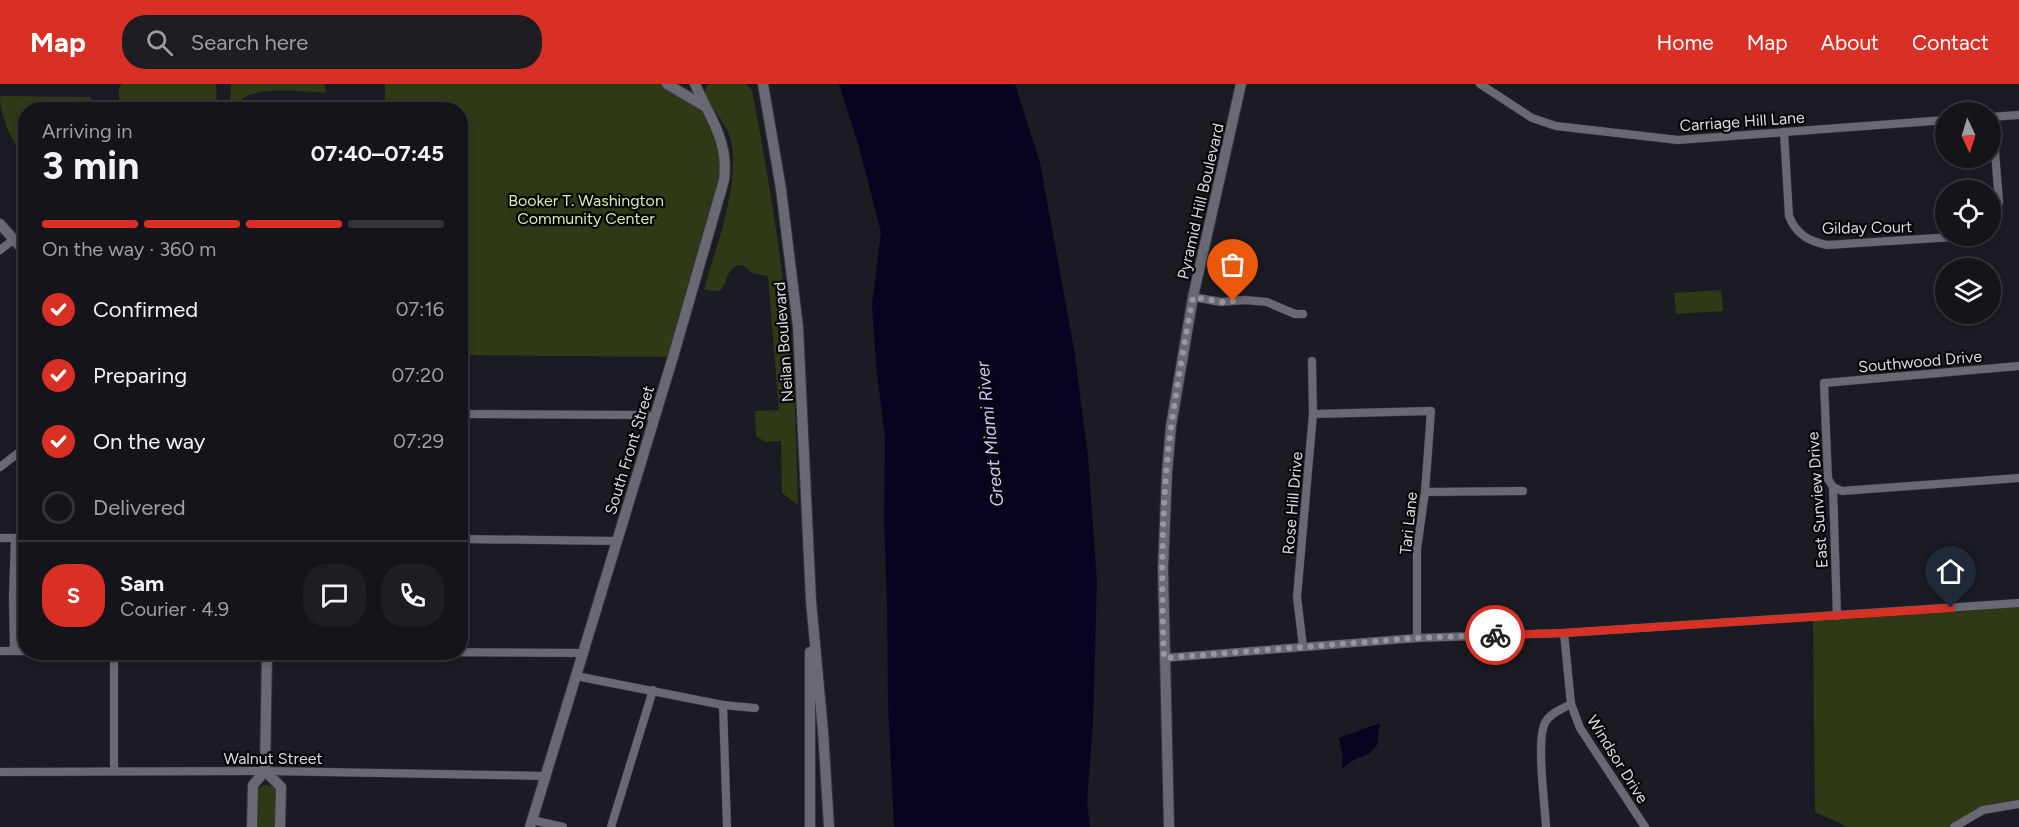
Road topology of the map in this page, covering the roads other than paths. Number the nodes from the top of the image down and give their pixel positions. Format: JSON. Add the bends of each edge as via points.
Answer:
{"nodes":[{"id":1,"x":667,"y":84,"type":"edge"},
{"id":2,"x":695,"y":84,"type":"edge"},
{"id":3,"x":762,"y":84,"type":"edge"},
{"id":4,"x":1241,"y":84,"type":"edge"},
{"id":5,"x":1480,"y":84,"type":"edge"},
{"id":6,"x":704,"y":106,"type":"junction"},
{"id":7,"x":2019,"y":115,"type":"edge"},
{"id":8,"x":2001,"y":116,"type":"edge"},
{"id":9,"x":1935,"y":121,"type":"edge"},
{"id":10,"x":1784,"y":132,"type":"junction"},
{"id":11,"x":0,"y":224,"type":"edge"},
{"id":12,"x":1935,"y":238,"type":"edge"},
{"id":13,"x":13,"y":240,"type":"junction"},
{"id":14,"x":18,"y":245,"type":"edge"},
{"id":15,"x":0,"y":250,"type":"edge"},
{"id":16,"x":1193,"y":297,"type":"junction"},
{"id":17,"x":1303,"y":314,"type":"dead end"},
{"id":18,"x":1312,"y":361,"type":"dead end"},
{"id":19,"x":2019,"y":366,"type":"edge"},
{"id":20,"x":1824,"y":383,"type":"joint"},
{"id":21,"x":468,"y":414,"type":"edge"},
{"id":22,"x":1313,"y":414,"type":"junction"},
{"id":23,"x":654,"y":418,"type":"junction"},
{"id":24,"x":18,"y":453,"type":"edge"},
{"id":25,"x":0,"y":467,"type":"edge"},
{"id":26,"x":2019,"y":478,"type":"edge"},
{"id":27,"x":1833,"y":487,"type":"junction"},
{"id":28,"x":1523,"y":491,"type":"dead end"},
{"id":29,"x":1425,"y":492,"type":"junction"},
{"id":30,"x":0,"y":531,"type":"edge"},
{"id":31,"x":3,"y":538,"type":"edge"},
{"id":32,"x":15,"y":538,"type":"joint"},
{"id":33,"x":468,"y":539,"type":"edge"},
{"id":34,"x":617,"y":541,"type":"junction"},
{"id":35,"x":811,"y":601,"type":"junction"},
{"id":36,"x":2019,"y":603,"type":"edge"},
{"id":37,"x":1837,"y":616,"type":"junction"},
{"id":38,"x":1563,"y":633,"type":"junction"},
{"id":39,"x":1417,"y":638,"type":"junction"},
{"id":40,"x":1304,"y":647,"type":"junction"},
{"id":41,"x":0,"y":651,"type":"edge"},
{"id":42,"x":14,"y":651,"type":"junction"},
{"id":43,"x":18,"y":651,"type":"edge"},
{"id":44,"x":468,"y":652,"type":"edge"},
{"id":45,"x":582,"y":653,"type":"junction"},
{"id":46,"x":1164,"y":658,"type":"junction"},
{"id":47,"x":114,"y":660,"type":"edge"},
{"id":48,"x":267,"y":660,"type":"edge"},
{"id":49,"x":576,"y":676,"type":"junction"},
{"id":50,"x":653,"y":690,"type":"junction"},
{"id":51,"x":1571,"y":704,"type":"junction"},
{"id":52,"x":723,"y":705,"type":"junction"},
{"id":53,"x":755,"y":708,"type":"dead end"},
{"id":54,"x":114,"y":771,"type":"junction"},
{"id":55,"x":265,"y":771,"type":"junction"},
{"id":56,"x":0,"y":772,"type":"edge"},
{"id":57,"x":546,"y":776,"type":"junction"},
{"id":58,"x":2019,"y":804,"type":"edge"},
{"id":59,"x":531,"y":823,"type":"edge"},
{"id":60,"x":252,"y":827,"type":"edge"},
{"id":61,"x":280,"y":827,"type":"edge"},
{"id":62,"x":562,"y":827,"type":"edge"},
{"id":63,"x":611,"y":827,"type":"edge"},
{"id":64,"x":727,"y":827,"type":"edge"},
{"id":65,"x":810,"y":827,"type":"edge"},
{"id":66,"x":829,"y":827,"type":"edge"},
{"id":67,"x":1169,"y":827,"type":"edge"},
{"id":68,"x":1546,"y":827,"type":"edge"},
{"id":69,"x":1645,"y":827,"type":"edge"},
{"id":70,"x":1954,"y":827,"type":"edge"}],
"edges":[{"from":1,"to":6,"type":"street"},
{"from":2,"to":6,"type":"street","name":"South Front Street"},
{"from":3,"to":35,"type":"street","name":"Neilan Boulevard","via":[[782,189],[798,327]]},
{"from":4,"to":16,"type":"street","name":"Pyramid Hill Boulevard"},
{"from":5,"to":10,"type":"street","name":"Carriage Hill Lane","via":[[1532,118],[1556,126],[1678,140]]},
{"from":6,"to":23,"type":"street","name":"South Front Street","via":[[724,148],[724,180]]},
{"from":7,"to":8,"type":"street"},
{"from":9,"to":10,"type":"street","name":"Carriage Hill Lane"},
{"from":10,"to":12,"type":"street","name":"Gilday Court","via":[[1789,216],[1804,237],[1827,245]]},
{"from":11,"to":13,"type":"street"},
{"from":13,"to":14,"type":"street"},
{"from":13,"to":15,"type":"street"},
{"from":16,"to":17,"type":"street","via":[[1221,302],[1267,302]]},
{"from":16,"to":46,"type":"street","name":"Pyramid Hill Boulevard","via":[[1167,472]]},
{"from":18,"to":22,"type":"street","name":"Rose Hill Drive"},
{"from":19,"to":20,"type":"street","name":"Southwood Drive"},
{"from":20,"to":27,"type":"street","name":"East Sunview Drive","via":[[1828,479]]},
{"from":21,"to":23,"type":"street","via":[[580,413]]},
{"from":22,"to":29,"type":"street","name":"Tari Lane","via":[[1431,411]]},
{"from":22,"to":40,"type":"street","name":"Rose Hill Drive","via":[[1297,597]]},
{"from":23,"to":34,"type":"street","name":"South Front Street"},
{"from":24,"to":25,"type":"street"},
{"from":26,"to":27,"type":"street","via":[[1842,491]]},
{"from":27,"to":37,"type":"street","name":"East Sunview Drive"},
{"from":28,"to":29,"type":"street"},
{"from":29,"to":39,"type":"street","name":"Tari Lane","via":[[1417,549]]},
{"from":30,"to":31,"type":"street"},
{"from":31,"to":32,"type":"street"},
{"from":32,"to":42,"type":"street"},
{"from":33,"to":34,"type":"street"},
{"from":34,"to":45,"type":"street","name":"South Front Street"},
{"from":35,"to":65,"type":"street","name":"Neilan Boulevard"},
{"from":35,"to":66,"type":"street","name":"Neilan Boulevard"},
{"from":36,"to":37,"type":"street"},
{"from":37,"to":38,"type":"street"},
{"from":38,"to":39,"type":"street"},
{"from":38,"to":51,"type":"street","name":"Windsor Drive"},
{"from":39,"to":40,"type":"street"},
{"from":40,"to":46,"type":"street"},
{"from":41,"to":42,"type":"street"},
{"from":42,"to":43,"type":"street"},
{"from":44,"to":45,"type":"street"},
{"from":45,"to":49,"type":"street","name":"South Front Street"},
{"from":46,"to":67,"type":"street","name":"Pyramid Hill Boulevard"},
{"from":47,"to":54,"type":"street"},
{"from":48,"to":55,"type":"street"},
{"from":49,"to":50,"type":"street"},
{"from":49,"to":57,"type":"street","name":"South Front Street"},
{"from":50,"to":52,"type":"street"},
{"from":50,"to":63,"type":"street"},
{"from":51,"to":68,"type":"street","via":[[1550,716],[1544,725],[1541,740]]},
{"from":51,"to":69,"type":"street","name":"Windsor Drive","via":[[1580,728]]},
{"from":52,"to":53,"type":"street"},
{"from":52,"to":64,"type":"street"},
{"from":54,"to":55,"type":"street","name":"Walnut Street"},
{"from":54,"to":56,"type":"street","name":"Walnut Street"},
{"from":55,"to":57,"type":"street","name":"Walnut Street"},
{"from":55,"to":60,"type":"street","via":[[253,785]]},
{"from":55,"to":61,"type":"street","via":[[281,787]]},
{"from":57,"to":59,"type":"street","name":"South Front Street"},
{"from":58,"to":70,"type":"street","via":[[1983,810]]},
{"from":59,"to":62,"type":"street"}]}
